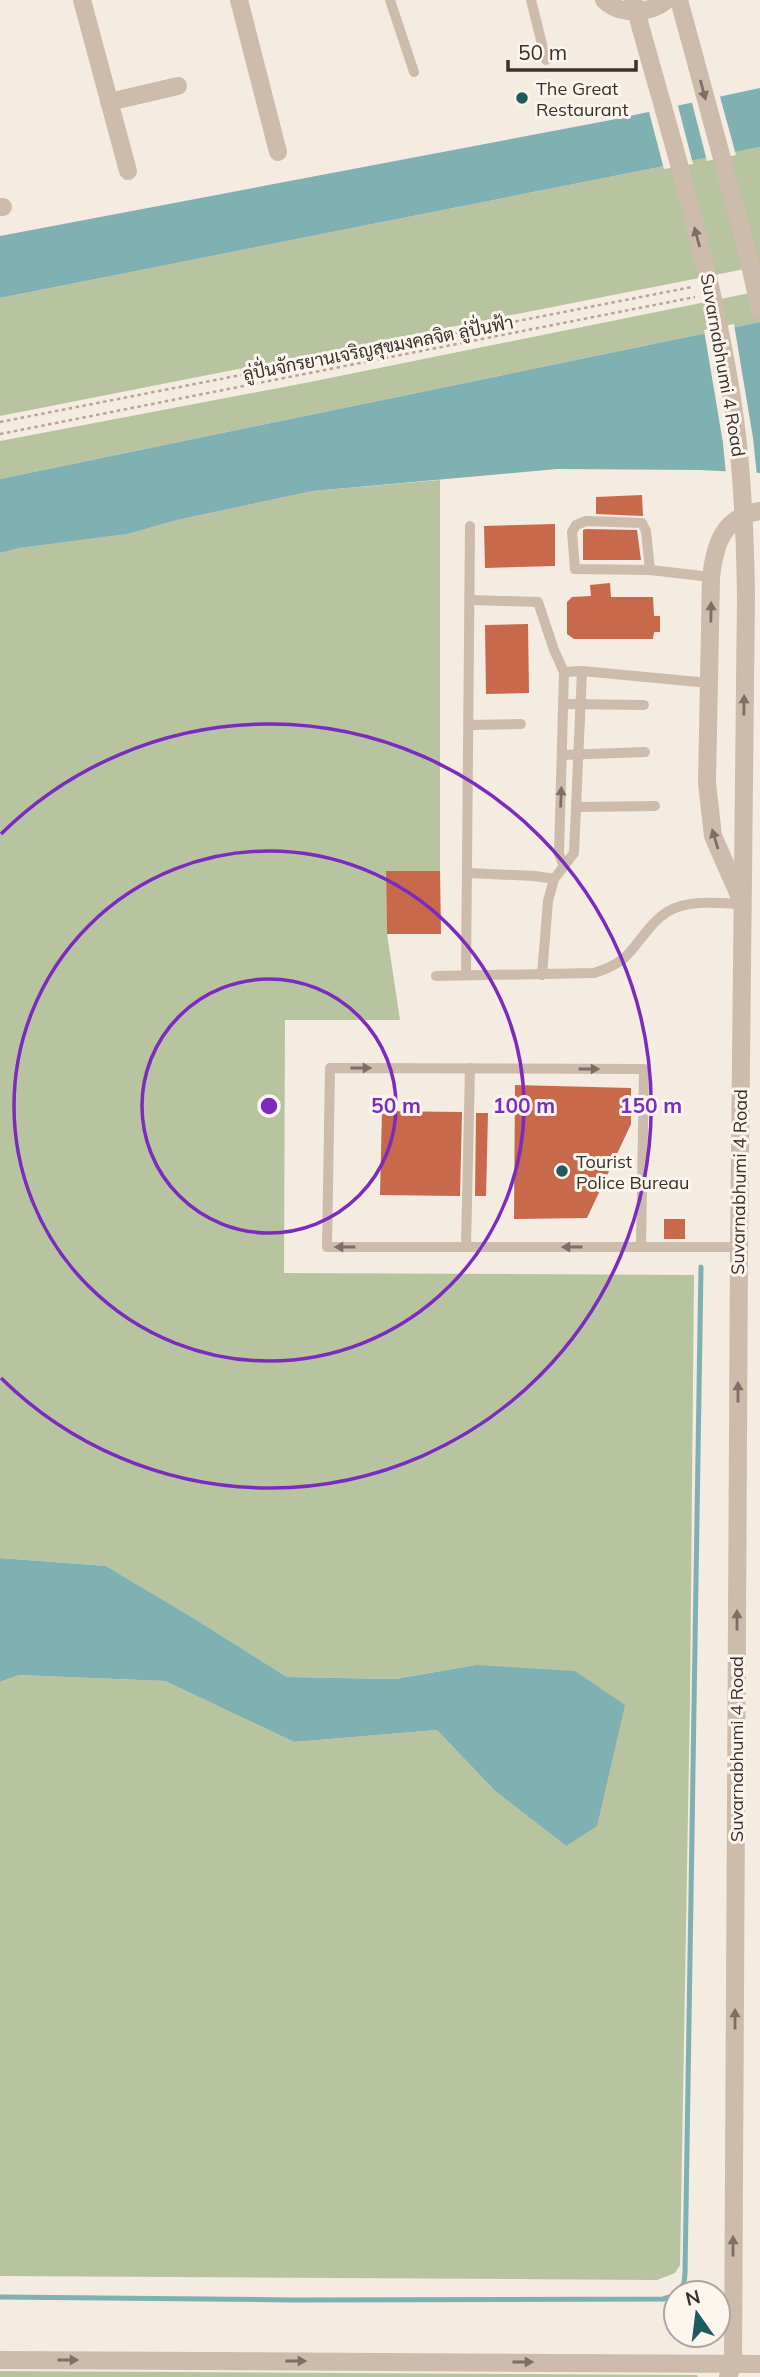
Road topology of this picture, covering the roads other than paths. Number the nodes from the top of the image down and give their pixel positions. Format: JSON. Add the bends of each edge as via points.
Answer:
{"nodes":[{"id":1,"x":82,"y":0,"type":"edge"},
{"id":2,"x":239,"y":0,"type":"edge"},
{"id":3,"x":390,"y":0,"type":"edge"},
{"id":4,"x":531,"y":0,"type":"edge"},
{"id":5,"x":604,"y":0,"type":"edge"},
{"id":6,"x":633,"y":0,"type":"edge"},
{"id":7,"x":667,"y":0,"type":"edge"},
{"id":8,"x":679,"y":0,"type":"edge"},
{"id":9,"x":546,"y":60,"type":"dead end"},
{"id":10,"x":414,"y":72,"type":"dead end"},
{"id":11,"x":178,"y":86,"type":"dead end"},
{"id":12,"x":109,"y":102,"type":"junction"},
{"id":13,"x":278,"y":152,"type":"dead end"},
{"id":14,"x":128,"y":171,"type":"dead end"},
{"id":15,"x":760,"y":310,"type":"edge"},
{"id":16,"x":760,"y":511,"type":"edge"},
{"id":17,"x":470,"y":526,"type":"dead end"},
{"id":18,"x":650,"y":570,"type":"junction"},
{"id":19,"x":711,"y":577,"type":"junction"},
{"id":20,"x":471,"y":600,"type":"junction"},
{"id":21,"x":582,"y":671,"type":"junction"},
{"id":22,"x":564,"y":672,"type":"junction"},
{"id":23,"x":709,"y":683,"type":"junction"},
{"id":24,"x":564,"y":705,"type":"junction"},
{"id":25,"x":580,"y":705,"type":"junction"},
{"id":26,"x":644,"y":705,"type":"dead end"},
{"id":27,"x":521,"y":724,"type":"dead end"},
{"id":28,"x":469,"y":726,"type":"junction"},
{"id":29,"x":645,"y":752,"type":"dead end"},
{"id":30,"x":578,"y":754,"type":"junction"},
{"id":31,"x":562,"y":755,"type":"junction"},
{"id":32,"x":655,"y":806,"type":"dead end"},
{"id":33,"x":578,"y":807,"type":"junction"},
{"id":34,"x":563,"y":864,"type":"junction"},
{"id":35,"x":468,"y":873,"type":"junction"},
{"id":36,"x":554,"y":879,"type":"junction"},
{"id":37,"x":742,"y":903,"type":"junction"},
{"id":38,"x":466,"y":975,"type":"junction"},
{"id":39,"x":542,"y":975,"type":"junction"},
{"id":40,"x":436,"y":976,"type":"dead end"},
{"id":41,"x":470,"y":1068,"type":"junction"},
{"id":42,"x":466,"y":1247,"type":"junction"},
{"id":43,"x":640,"y":1247,"type":"junction"},
{"id":44,"x":739,"y":1247,"type":"junction"},
{"id":45,"x":0,"y":2360,"type":"edge"},
{"id":46,"x":760,"y":2364,"type":"edge"},
{"id":47,"x":731,"y":2370,"type":"edge"}],
"edges":[{"from":1,"to":12,"type":"street"},
{"from":2,"to":13,"type":"street"},
{"from":3,"to":10,"type":"lane"},
{"from":4,"to":9,"type":"lane"},
{"from":5,"to":7,"type":"street","via":[[627,11],[647,10]]},
{"from":37,"to":6,"type":"street","name":"Suvarnabhumi 4 Road","one_way":true,"via":[[747,594],[735,419],[718,318]]},
{"from":8,"to":15,"type":"street","one_way":true},
{"from":11,"to":12,"type":"street"},
{"from":12,"to":14,"type":"street"},
{"from":16,"to":19,"type":"street","via":[[737,520],[723,533],[715,546]]},
{"from":17,"to":20,"type":"lane"},
{"from":18,"to":18,"type":"lane","via":[[575,569],[573,528],[586,521],[640,522],[646,531]]},
{"from":18,"to":19,"type":"lane"},
{"from":23,"to":19,"type":"street","one_way":true},
{"from":20,"to":22,"type":"lane","via":[[538,602]]},
{"from":20,"to":28,"type":"lane"},
{"from":21,"to":22,"type":"lane"},
{"from":21,"to":23,"type":"lane"},
{"from":21,"to":25,"type":"lane"},
{"from":22,"to":24,"type":"lane"},
{"from":37,"to":23,"type":"street","one_way":true,"via":[[713,836],[707,783]]},
{"from":24,"to":25,"type":"lane"},
{"from":24,"to":31,"type":"lane"},
{"from":25,"to":26,"type":"lane"},
{"from":25,"to":30,"type":"lane"},
{"from":27,"to":28,"type":"lane"},
{"from":28,"to":35,"type":"lane"},
{"from":29,"to":30,"type":"lane"},
{"from":30,"to":31,"type":"lane"},
{"from":30,"to":33,"type":"lane"},
{"from":34,"to":31,"type":"lane","one_way":true,"via":[[559,854]]},
{"from":32,"to":33,"type":"lane"},
{"from":33,"to":34,"type":"lane","via":[[574,853]]},
{"from":34,"to":36,"type":"lane"},
{"from":35,"to":36,"type":"lane"},
{"from":35,"to":38,"type":"lane"},
{"from":36,"to":39,"type":"lane"},
{"from":37,"to":39,"type":"lane","via":[[677,907],[608,968],[582,975]]},
{"from":37,"to":44,"type":"street","name":"Suvarnabhumi 4 Road"},
{"from":38,"to":39,"type":"lane"},
{"from":38,"to":40,"type":"lane"},
{"from":41,"to":42,"type":"lane"},
{"from":42,"to":41,"type":"lane","one_way":true,"via":[[327,1247],[330,1068]]},
{"from":41,"to":43,"type":"lane","one_way":true,"via":[[644,1069]]},
{"from":43,"to":42,"type":"lane","one_way":true},
{"from":43,"to":44,"type":"lane"},
{"from":47,"to":44,"type":"street","name":"Suvarnabhumi 4 Road","one_way":true},
{"from":45,"to":47,"type":"street","one_way":true},
{"from":46,"to":47,"type":"street"}]}
